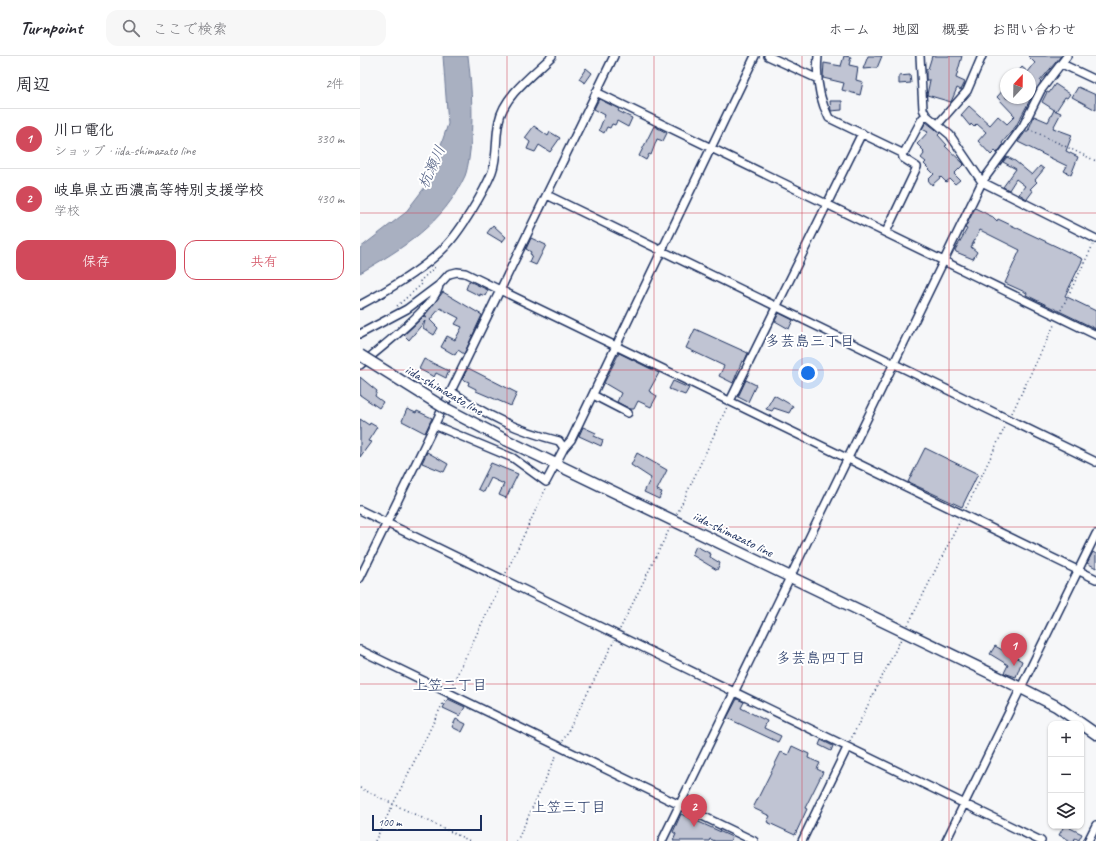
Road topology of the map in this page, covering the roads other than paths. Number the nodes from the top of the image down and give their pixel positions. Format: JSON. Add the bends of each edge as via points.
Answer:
{"nodes":[{"id":1,"x":552,"y":56,"type":"edge"},
{"id":2,"x":614,"y":56,"type":"edge"},
{"id":3,"x":755,"y":56,"type":"edge"},
{"id":4,"x":768,"y":56,"type":"edge"},
{"id":5,"x":818,"y":56,"type":"edge"},
{"id":6,"x":920,"y":56,"type":"edge"},
{"id":7,"x":1067,"y":56,"type":"edge"},
{"id":8,"x":979,"y":57,"type":"edge"},
{"id":9,"x":1062,"y":64,"type":"junction"},
{"id":10,"x":818,"y":79,"type":"junction"},
{"id":11,"x":1096,"y":80,"type":"edge"},
{"id":12,"x":596,"y":92,"type":"junction"},
{"id":13,"x":926,"y":116,"type":"junction"},
{"id":14,"x":938,"y":124,"type":"junction"},
{"id":15,"x":862,"y":133,"type":"junction"},
{"id":16,"x":712,"y":148,"type":"junction"},
{"id":17,"x":902,"y":153,"type":"junction"},
{"id":18,"x":982,"y":182,"type":"junction"},
{"id":19,"x":547,"y":195,"type":"junction"},
{"id":20,"x":828,"y":203,"type":"junction"},
{"id":21,"x":886,"y":232,"type":"junction"},
{"id":22,"x":1096,"y":239,"type":"edge"},
{"id":23,"x":662,"y":251,"type":"junction"},
{"id":24,"x":945,"y":260,"type":"junction"},
{"id":25,"x":439,"y":285,"type":"junction"},
{"id":26,"x":500,"y":290,"type":"junction"},
{"id":27,"x":360,"y":305,"type":"edge"},
{"id":28,"x":777,"y":306,"type":"junction"},
{"id":29,"x":360,"y":334,"type":"edge"},
{"id":30,"x":1096,"y":335,"type":"edge"},
{"id":31,"x":616,"y":346,"type":"junction"},
{"id":32,"x":360,"y":355,"type":"edge"},
{"id":33,"x":894,"y":363,"type":"junction"},
{"id":34,"x":360,"y":366,"type":"edge"},
{"id":35,"x":451,"y":391,"type":"junction"},
{"id":36,"x":592,"y":395,"type":"junction"},
{"id":37,"x":730,"y":401,"type":"junction"},
{"id":38,"x":628,"y":412,"type":"dead end"},
{"id":39,"x":434,"y":425,"type":"junction"},
{"id":40,"x":564,"y":448,"type":"junction"},
{"id":41,"x":848,"y":458,"type":"junction"},
{"id":42,"x":1096,"y":462,"type":"edge"},
{"id":43,"x":556,"y":464,"type":"junction"},
{"id":44,"x":360,"y":510,"type":"edge"},
{"id":45,"x":387,"y":522,"type":"junction"},
{"id":46,"x":1096,"y":534,"type":"edge"},
{"id":47,"x":1078,"y":571,"type":"junction"},
{"id":48,"x":360,"y":578,"type":"edge"},
{"id":49,"x":790,"y":578,"type":"junction"},
{"id":50,"x":1096,"y":579,"type":"edge"},
{"id":51,"x":360,"y":650,"type":"edge"},
{"id":52,"x":1021,"y":688,"type":"junction"},
{"id":53,"x":734,"y":693,"type":"junction"},
{"id":54,"x":1096,"y":734,"type":"edge"},
{"id":55,"x":847,"y":748,"type":"junction"},
{"id":56,"x":964,"y":804,"type":"junction"},
{"id":57,"x":679,"y":805,"type":"junction"},
{"id":58,"x":1096,"y":825,"type":"edge"},
{"id":59,"x":662,"y":841,"type":"edge"},
{"id":60,"x":754,"y":841,"type":"edge"},
{"id":61,"x":802,"y":841,"type":"edge"},
{"id":62,"x":946,"y":841,"type":"edge"},
{"id":63,"x":1041,"y":841,"type":"edge"},
{"id":64,"x":1088,"y":841,"type":"edge"}],
"edges":[{"from":1,"to":27,"type":"street","via":[[502,109],[492,171],[482,194],[447,246],[378,296]]},
{"from":2,"to":12,"type":"street"},
{"from":3,"to":16,"type":"street"},
{"from":4,"to":10,"type":"street"},
{"from":5,"to":10,"type":"street"},
{"from":6,"to":13,"type":"street","via":[[923,109]]},
{"from":7,"to":9,"type":"street"},
{"from":8,"to":14,"type":"street","via":[[967,91]]},
{"from":9,"to":11,"type":"street"},
{"from":9,"to":18,"type":"street","via":[[1041,90],[1023,126]]},
{"from":10,"to":15,"type":"street","via":[[823,106],[829,118]]},
{"from":12,"to":16,"type":"street"},
{"from":12,"to":19,"type":"street"},
{"from":13,"to":14,"type":"street"},
{"from":13,"to":17,"type":"street"},
{"from":14,"to":18,"type":"street","via":[[950,135]]},
{"from":15,"to":17,"type":"street"},
{"from":15,"to":20,"type":"street"},
{"from":16,"to":20,"type":"street"},
{"from":16,"to":23,"type":"street"},
{"from":17,"to":21,"type":"street","via":[[903,158],[917,167]]},
{"from":18,"to":22,"type":"street"},
{"from":18,"to":24,"type":"street"},
{"from":19,"to":23,"type":"street"},
{"from":19,"to":26,"type":"street"},
{"from":20,"to":21,"type":"street"},
{"from":20,"to":28,"type":"street"},
{"from":21,"to":24,"type":"street"},
{"from":23,"to":28,"type":"street"},
{"from":23,"to":31,"type":"street"},
{"from":24,"to":30,"type":"street"},
{"from":24,"to":33,"type":"street"},
{"from":25,"to":26,"type":"street","via":[[449,274],[457,272]]},
{"from":25,"to":29,"type":"street","via":[[407,309]]},
{"from":25,"to":34,"type":"street","via":[[439,290],[422,310]]},
{"from":26,"to":31,"type":"street"},
{"from":26,"to":35,"type":"street"},
{"from":28,"to":33,"type":"street"},
{"from":28,"to":37,"type":"street"},
{"from":31,"to":36,"type":"street"},
{"from":31,"to":37,"type":"street"},
{"from":32,"to":43,"type":"main road","name":"iida-shimazato line","bridge":true,"via":[[443,407]]},
{"from":33,"to":41,"type":"street"},
{"from":33,"to":42,"type":"street"},
{"from":35,"to":39,"type":"street"},
{"from":35,"to":40,"type":"street","via":[[482,412],[515,428],[559,440]]},
{"from":36,"to":38,"type":"street"},
{"from":36,"to":40,"type":"street","via":[[571,440]]},
{"from":37,"to":41,"type":"street"},
{"from":39,"to":43,"type":"street","via":[[513,458],[546,482]]},
{"from":39,"to":45,"type":"street"},
{"from":40,"to":43,"type":"street"},
{"from":41,"to":47,"type":"street"},
{"from":41,"to":49,"type":"street"},
{"from":43,"to":49,"type":"main road","name":"iida-shimazato line"},
{"from":44,"to":45,"type":"street"},
{"from":45,"to":48,"type":"street"},
{"from":45,"to":53,"type":"street"},
{"from":46,"to":47,"type":"street"},
{"from":47,"to":50,"type":"street"},
{"from":47,"to":52,"type":"street"},
{"from":49,"to":52,"type":"main road","name":"iida-shimazato line"},
{"from":49,"to":53,"type":"street"},
{"from":51,"to":57,"type":"street"},
{"from":52,"to":54,"type":"main road","name":"iida-shimazato line","via":[[1056,706]]},
{"from":52,"to":56,"type":"street"},
{"from":53,"to":55,"type":"street"},
{"from":53,"to":57,"type":"street"},
{"from":55,"to":56,"type":"street"},
{"from":55,"to":61,"type":"street"},
{"from":56,"to":62,"type":"street"},
{"from":56,"to":63,"type":"street"},
{"from":57,"to":59,"type":"street"},
{"from":57,"to":60,"type":"street"},
{"from":58,"to":64,"type":"street"}]}
